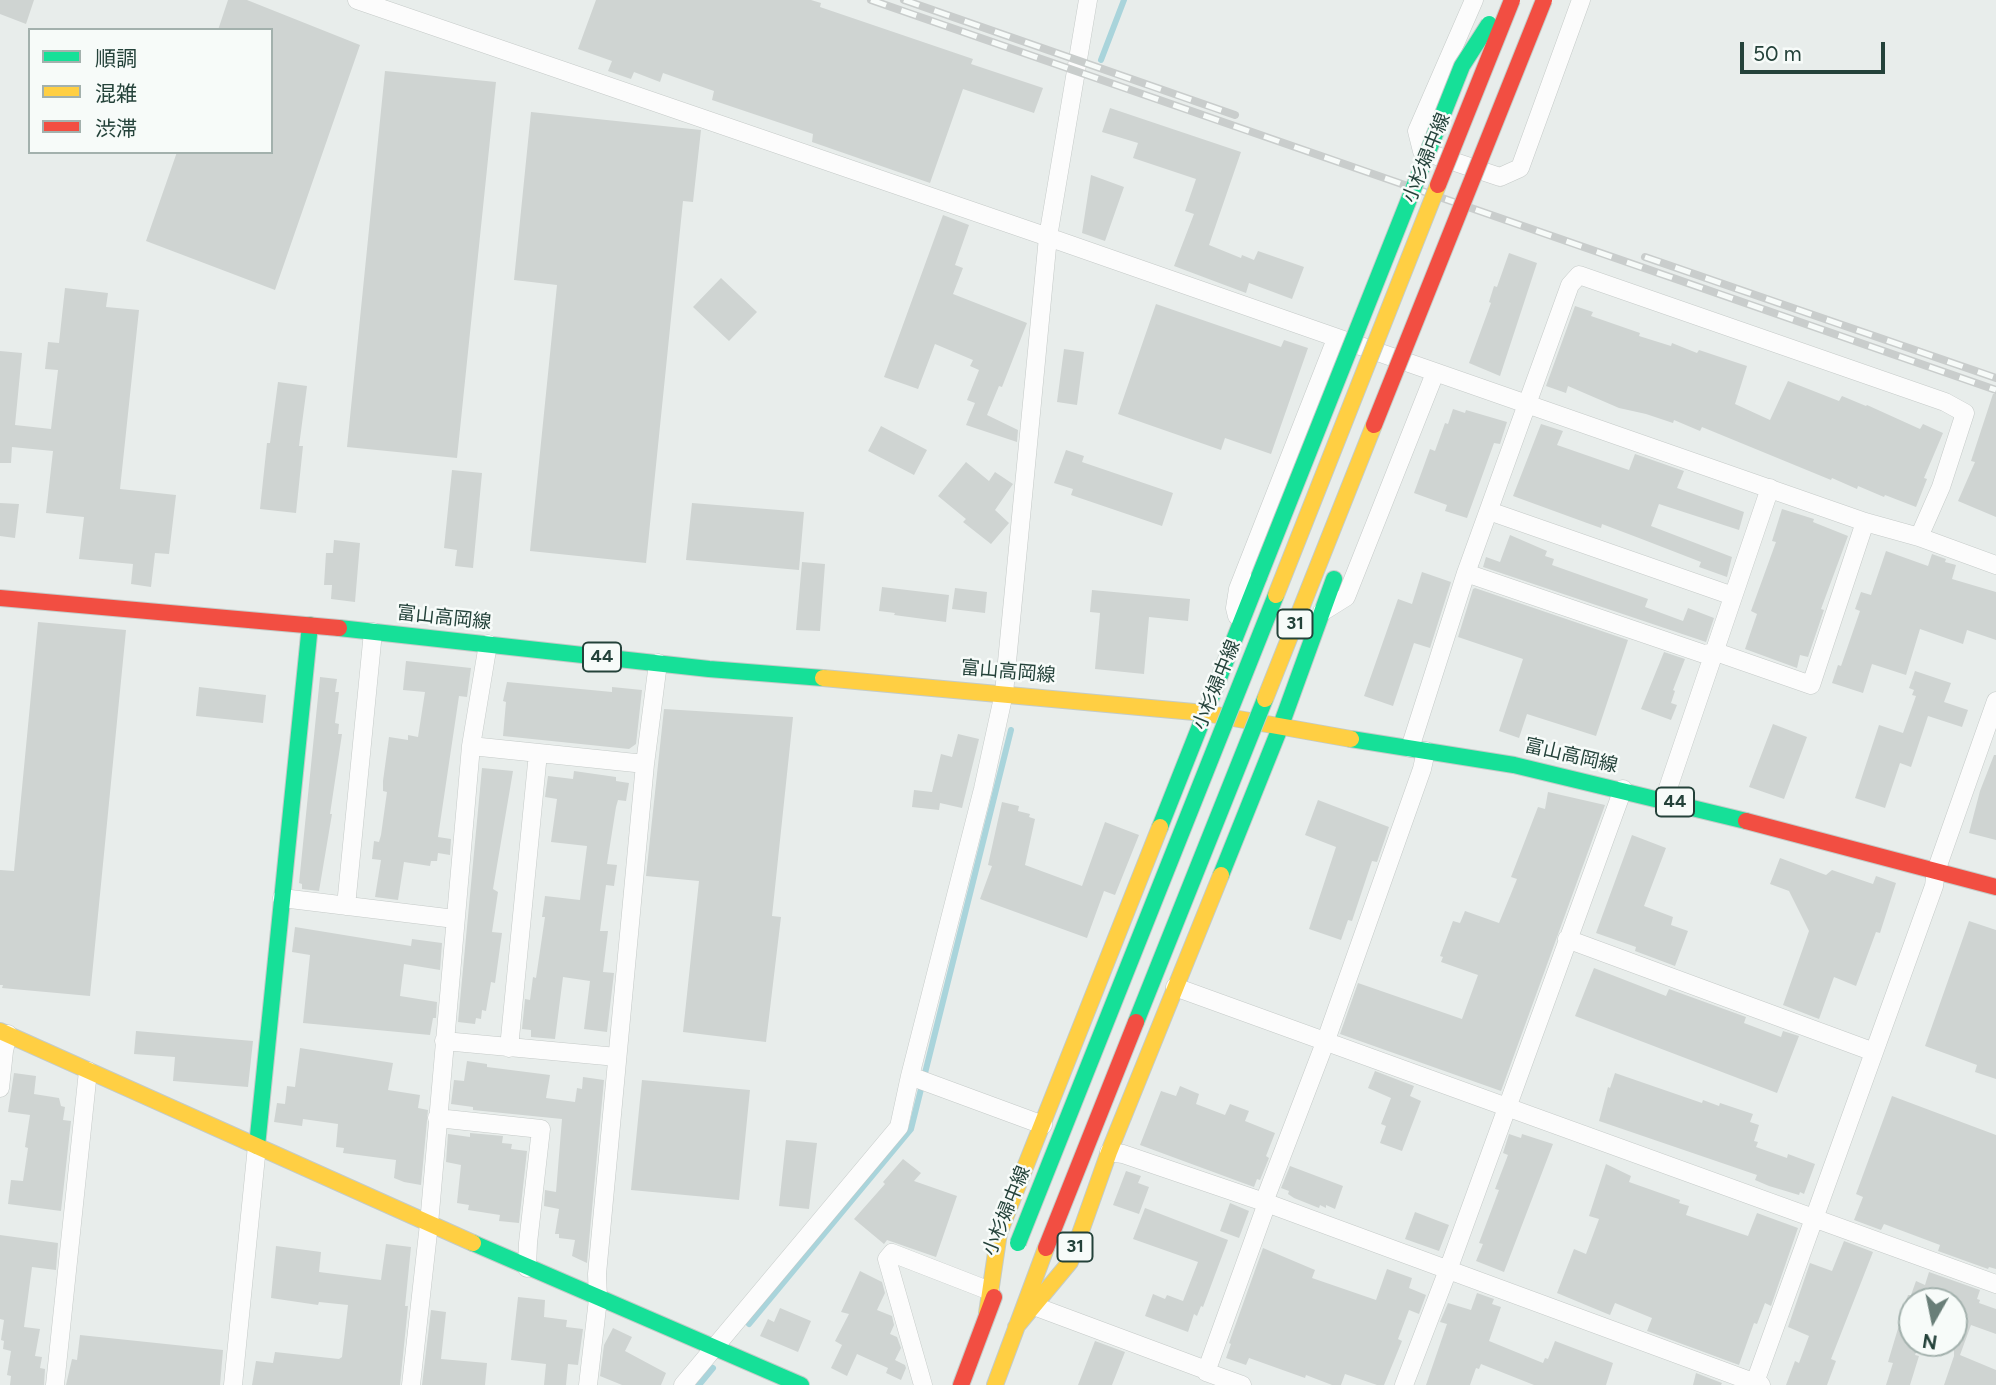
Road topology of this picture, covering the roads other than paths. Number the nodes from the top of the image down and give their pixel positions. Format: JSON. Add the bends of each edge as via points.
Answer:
{"nodes":[{"id":1,"x":357,"y":0,"type":"edge"},
{"id":2,"x":1088,"y":0,"type":"edge"},
{"id":3,"x":1474,"y":0,"type":"edge"},
{"id":4,"x":1504,"y":0,"type":"edge"},
{"id":5,"x":1512,"y":0,"type":"edge"},
{"id":6,"x":1546,"y":0,"type":"edge"},
{"id":7,"x":1581,"y":0,"type":"edge"},
{"id":8,"x":1530,"y":77,"type":"dead end"},
{"id":9,"x":1503,"y":153,"type":"dead end"},
{"id":10,"x":1489,"y":190,"type":"dead end"},
{"id":11,"x":1048,"y":237,"type":"junction"},
{"id":12,"x":1336,"y":339,"type":"junction"},
{"id":13,"x":1424,"y":353,"type":"dead end"},
{"id":14,"x":1435,"y":373,"type":"junction"},
{"id":15,"x":1414,"y":378,"type":"dead end"},
{"id":16,"x":1527,"y":405,"type":"junction"},
{"id":17,"x":1770,"y":488,"type":"junction"},
{"id":18,"x":1489,"y":511,"type":"junction"},
{"id":19,"x":1865,"y":522,"type":"junction"},
{"id":20,"x":1919,"y":537,"type":"junction"},
{"id":21,"x":1996,"y":565,"type":"edge"},
{"id":22,"x":1336,"y":573,"type":"dead end"},
{"id":23,"x":1466,"y":573,"type":"junction"},
{"id":24,"x":1733,"y":596,"type":"junction"},
{"id":25,"x":0,"y":598,"type":"edge"},
{"id":26,"x":1322,"y":612,"type":"junction"},
{"id":27,"x":310,"y":625,"type":"junction"},
{"id":28,"x":1240,"y":626,"type":"junction"},
{"id":29,"x":373,"y":632,"type":"junction"},
{"id":30,"x":488,"y":644,"type":"junction"},
{"id":31,"x":1716,"y":653,"type":"junction"},
{"id":32,"x":658,"y":663,"type":"junction"},
{"id":33,"x":1003,"y":693,"type":"junction"},
{"id":34,"x":1996,"y":702,"type":"edge"},
{"id":35,"x":1205,"y":713,"type":"junction"},
{"id":36,"x":1280,"y":728,"type":"junction"},
{"id":37,"x":471,"y":746,"type":"junction"},
{"id":38,"x":1988,"y":748,"type":"edge"},
{"id":39,"x":1418,"y":750,"type":"junction"},
{"id":40,"x":538,"y":754,"type":"junction"},
{"id":41,"x":645,"y":764,"type":"junction"},
{"id":42,"x":1623,"y":789,"type":"junction"},
{"id":43,"x":1664,"y":800,"type":"junction"},
{"id":44,"x":1937,"y":871,"type":"junction"},
{"id":45,"x":1996,"y":887,"type":"edge"},
{"id":46,"x":282,"y":898,"type":"junction"},
{"id":47,"x":346,"y":906,"type":"junction"},
{"id":48,"x":455,"y":919,"type":"junction"},
{"id":49,"x":1567,"y":939,"type":"junction"},
{"id":50,"x":1175,"y":987,"type":"junction"},
{"id":51,"x":4,"y":1033,"type":"edge"},
{"id":52,"x":1326,"y":1040,"type":"junction"},
{"id":53,"x":444,"y":1041,"type":"junction"},
{"id":54,"x":509,"y":1048,"type":"junction"},
{"id":55,"x":1874,"y":1052,"type":"junction"},
{"id":56,"x":617,"y":1057,"type":"junction"},
{"id":57,"x":88,"y":1071,"type":"junction"},
{"id":58,"x":910,"y":1076,"type":"junction"},
{"id":59,"x":0,"y":1088,"type":"edge"},
{"id":60,"x":1507,"y":1105,"type":"junction"},
{"id":61,"x":437,"y":1118,"type":"junction"},
{"id":62,"x":1043,"y":1125,"type":"junction"},
{"id":63,"x":257,"y":1146,"type":"junction"},
{"id":64,"x":1109,"y":1152,"type":"junction"},
{"id":65,"x":1265,"y":1203,"type":"junction"},
{"id":66,"x":1814,"y":1216,"type":"junction"},
{"id":67,"x":429,"y":1224,"type":"junction"},
{"id":68,"x":527,"y":1268,"type":"junction"},
{"id":69,"x":1448,"y":1270,"type":"junction"},
{"id":70,"x":1996,"y":1284,"type":"edge"},
{"id":71,"x":990,"y":1291,"type":"junction"},
{"id":72,"x":598,"y":1299,"type":"junction"},
{"id":73,"x":1034,"y":1306,"type":"junction"},
{"id":74,"x":987,"y":1312,"type":"junction"},
{"id":75,"x":1016,"y":1327,"type":"junction"},
{"id":76,"x":715,"y":1348,"type":"junction"},
{"id":77,"x":1204,"y":1376,"type":"edge"},
{"id":78,"x":1757,"y":1384,"type":"edge"},
{"id":79,"x":55,"y":1385,"type":"edge"},
{"id":80,"x":233,"y":1385,"type":"edge"},
{"id":81,"x":411,"y":1385,"type":"edge"},
{"id":82,"x":588,"y":1385,"type":"edge"},
{"id":83,"x":683,"y":1385,"type":"edge"},
{"id":84,"x":801,"y":1385,"type":"edge"},
{"id":85,"x":923,"y":1385,"type":"edge"},
{"id":86,"x":961,"y":1385,"type":"edge"},
{"id":87,"x":995,"y":1385,"type":"edge"},
{"id":88,"x":1242,"y":1385,"type":"edge"},
{"id":89,"x":1404,"y":1385,"type":"edge"}],
"edges":[{"from":1,"to":11,"type":"street"},
{"from":2,"to":11,"type":"street"},
{"from":3,"to":7,"type":"street","via":[[1417,131],[1422,151],[1500,177],[1520,168]]},
{"from":4,"to":28,"type":"main road","number":"31","bridge":true,"via":[[1462,66]]},
{"from":5,"to":74,"type":"main road","name":"小杉婦中線","number":"31","bridge":true},
{"from":6,"to":8,"type":"main road","number":"31"},
{"from":6,"to":75,"type":"main road","number":"31","bridge":true},
{"from":9,"to":10,"type":"main road"},
{"from":11,"to":12,"type":"street"},
{"from":11,"to":33,"type":"street"},
{"from":12,"to":14,"type":"street"},
{"from":12,"to":28,"type":"street","via":[[1238,589],[1235,608]]},
{"from":13,"to":15,"type":"main road"},
{"from":14,"to":16,"type":"street"},
{"from":14,"to":26,"type":"street","via":[[1346,597]]},
{"from":16,"to":17,"type":"street"},
{"from":16,"to":18,"type":"street"},
{"from":16,"to":20,"type":"street","via":[[1570,285],[1579,275],[1945,402],[1965,413]]},
{"from":17,"to":19,"type":"street"},
{"from":17,"to":24,"type":"street"},
{"from":18,"to":23,"type":"street"},
{"from":18,"to":24,"type":"street"},
{"from":19,"to":20,"type":"street"},
{"from":19,"to":31,"type":"street","via":[[1811,685]]},
{"from":20,"to":21,"type":"street"},
{"from":22,"to":26,"type":"main road","number":"31"},
{"from":23,"to":31,"type":"street","via":[[1704,654]]},
{"from":23,"to":39,"type":"street"},
{"from":24,"to":31,"type":"street"},
{"from":25,"to":27,"type":"main road","name":"富山高岡線","number":"44"},
{"from":26,"to":36,"type":"main road","number":"31"},
{"from":27,"to":29,"type":"main road","name":"富山高岡線","number":"44"},
{"from":27,"to":46,"type":"main road"},
{"from":28,"to":35,"type":"main road","number":"31"},
{"from":29,"to":30,"type":"main road","name":"富山高岡線","number":"44"},
{"from":29,"to":47,"type":"street"},
{"from":30,"to":32,"type":"main road","name":"富山高岡線","number":"44"},
{"from":30,"to":37,"type":"street"},
{"from":31,"to":43,"type":"street"},
{"from":32,"to":33,"type":"main road","name":"富山高岡線","number":"44"},
{"from":32,"to":41,"type":"street"},
{"from":33,"to":35,"type":"main road","name":"富山高岡線","number":"44"},
{"from":33,"to":58,"type":"street"},
{"from":34,"to":38,"type":"street"},
{"from":35,"to":36,"type":"main road","name":"富山高岡線","number":"44"},
{"from":35,"to":62,"type":"main road","number":"31"},
{"from":36,"to":39,"type":"main road","name":"富山高岡線","number":"44"},
{"from":36,"to":50,"type":"main road","number":"31"},
{"from":37,"to":40,"type":"street"},
{"from":37,"to":48,"type":"street"},
{"from":38,"to":44,"type":"street"},
{"from":39,"to":42,"type":"main road","name":"富山高岡線","number":"44"},
{"from":39,"to":52,"type":"street","via":[[1422,769]]},
{"from":40,"to":41,"type":"street"},
{"from":40,"to":54,"type":"street"},
{"from":41,"to":56,"type":"street"},
{"from":42,"to":43,"type":"main road","name":"富山高岡線","number":"44"},
{"from":42,"to":49,"type":"street"},
{"from":43,"to":44,"type":"main road","name":"富山高岡線","number":"44"},
{"from":44,"to":45,"type":"main road","name":"富山高岡線","number":"44"},
{"from":44,"to":55,"type":"street"},
{"from":46,"to":47,"type":"street"},
{"from":46,"to":63,"type":"main road"},
{"from":47,"to":48,"type":"street"},
{"from":48,"to":53,"type":"street"},
{"from":49,"to":55,"type":"street"},
{"from":49,"to":60,"type":"street"},
{"from":50,"to":52,"type":"street"},
{"from":50,"to":64,"type":"main road","number":"31"},
{"from":51,"to":57,"type":"main road"},
{"from":51,"to":59,"type":"street"},
{"from":52,"to":60,"type":"street"},
{"from":52,"to":65,"type":"street"},
{"from":53,"to":54,"type":"street"},
{"from":53,"to":61,"type":"street"},
{"from":54,"to":56,"type":"street"},
{"from":55,"to":66,"type":"street"},
{"from":56,"to":72,"type":"street"},
{"from":57,"to":63,"type":"main road"},
{"from":57,"to":79,"type":"street"},
{"from":58,"to":62,"type":"street"},
{"from":58,"to":76,"type":"street","via":[[899,1127]]},
{"from":60,"to":66,"type":"street"},
{"from":60,"to":69,"type":"street"},
{"from":61,"to":67,"type":"street"},
{"from":61,"to":68,"type":"street","via":[[541,1129]]},
{"from":62,"to":71,"type":"main road","number":"31","via":[[999,1233]]},
{"from":63,"to":67,"type":"main road"},
{"from":63,"to":80,"type":"street"},
{"from":64,"to":65,"type":"street"},
{"from":64,"to":73,"type":"main road","number":"31","via":[[1070,1262]]},
{"from":65,"to":69,"type":"street"},
{"from":65,"to":77,"type":"street"},
{"from":66,"to":70,"type":"street"},
{"from":66,"to":78,"type":"street"},
{"from":67,"to":68,"type":"main road"},
{"from":67,"to":81,"type":"street"},
{"from":68,"to":72,"type":"main road"},
{"from":69,"to":78,"type":"street"},
{"from":69,"to":89,"type":"street"},
{"from":71,"to":74,"type":"main road","number":"31"},
{"from":71,"to":85,"type":"street","via":[[892,1253],[887,1259]]},
{"from":72,"to":76,"type":"main road"},
{"from":72,"to":82,"type":"street"},
{"from":73,"to":75,"type":"main road","number":"31"},
{"from":73,"to":77,"type":"street"},
{"from":74,"to":86,"type":"main road","name":"小杉婦中線","number":"31"},
{"from":75,"to":87,"type":"main road","number":"31"},
{"from":76,"to":83,"type":"street"},
{"from":76,"to":84,"type":"main road"},
{"from":77,"to":88,"type":"street"}]}
